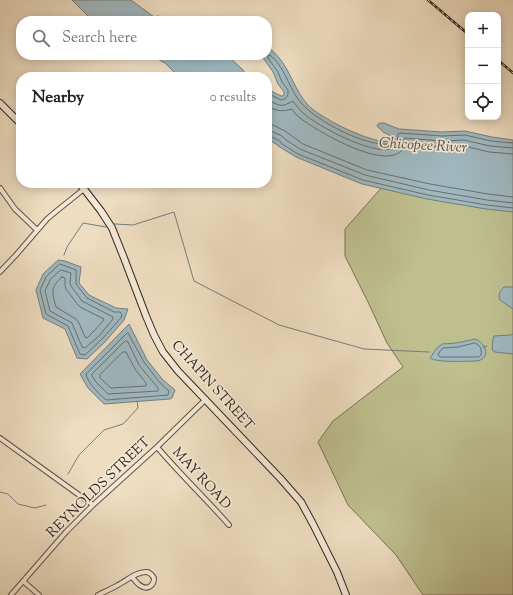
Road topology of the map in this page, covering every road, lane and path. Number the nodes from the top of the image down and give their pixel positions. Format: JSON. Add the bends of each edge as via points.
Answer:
{"nodes":[{"id":1,"x":0,"y":103,"type":"edge"},
{"id":2,"x":16,"y":119,"type":"edge"},
{"id":3,"x":0,"y":188,"type":"edge"},
{"id":4,"x":84,"y":189,"type":"joint"},
{"id":5,"x":37,"y":230,"type":"junction"},
{"id":6,"x":0,"y":272,"type":"edge"},
{"id":7,"x":206,"y":399,"type":"junction"},
{"id":8,"x":0,"y":438,"type":"edge"},
{"id":9,"x":157,"y":447,"type":"junction"},
{"id":10,"x":93,"y":505,"type":"junction"},
{"id":11,"x":229,"y":525,"type":"dead end"},
{"id":12,"x":132,"y":577,"type":"junction"},
{"id":13,"x":23,"y":581,"type":"junction"},
{"id":14,"x":11,"y":595,"type":"edge"},
{"id":15,"x":39,"y":595,"type":"edge"},
{"id":16,"x":98,"y":595,"type":"edge"},
{"id":17,"x":346,"y":595,"type":"edge"}],
"edges":[{"from":1,"to":2,"type":"main road"},
{"from":3,"to":5,"type":"street","via":[[15,209]]},
{"from":4,"to":5,"type":"street","via":[[58,209]]},
{"from":4,"to":7,"type":"main road","name":"CHAPIN STREET","via":[[111,226],[158,344],[178,371]]},
{"from":5,"to":6,"type":"street"},
{"from":7,"to":9,"type":"street","name":"REYNOLDS STREET"},
{"from":7,"to":17,"type":"main road","name":"CHAPIN STREET","via":[[301,502]]},
{"from":8,"to":10,"type":"street"},
{"from":9,"to":10,"type":"street","name":"REYNOLDS STREET"},
{"from":9,"to":11,"type":"street","name":"MAY ROAD"},
{"from":10,"to":13,"type":"street","name":"REYNOLDS STREET"},
{"from":12,"to":12,"type":"street","via":[[145,588],[154,582],[154,578],[145,572]]},
{"from":12,"to":16,"type":"street"},
{"from":13,"to":14,"type":"street","name":"REYNOLDS STREET"},
{"from":13,"to":15,"type":"street"}]}
